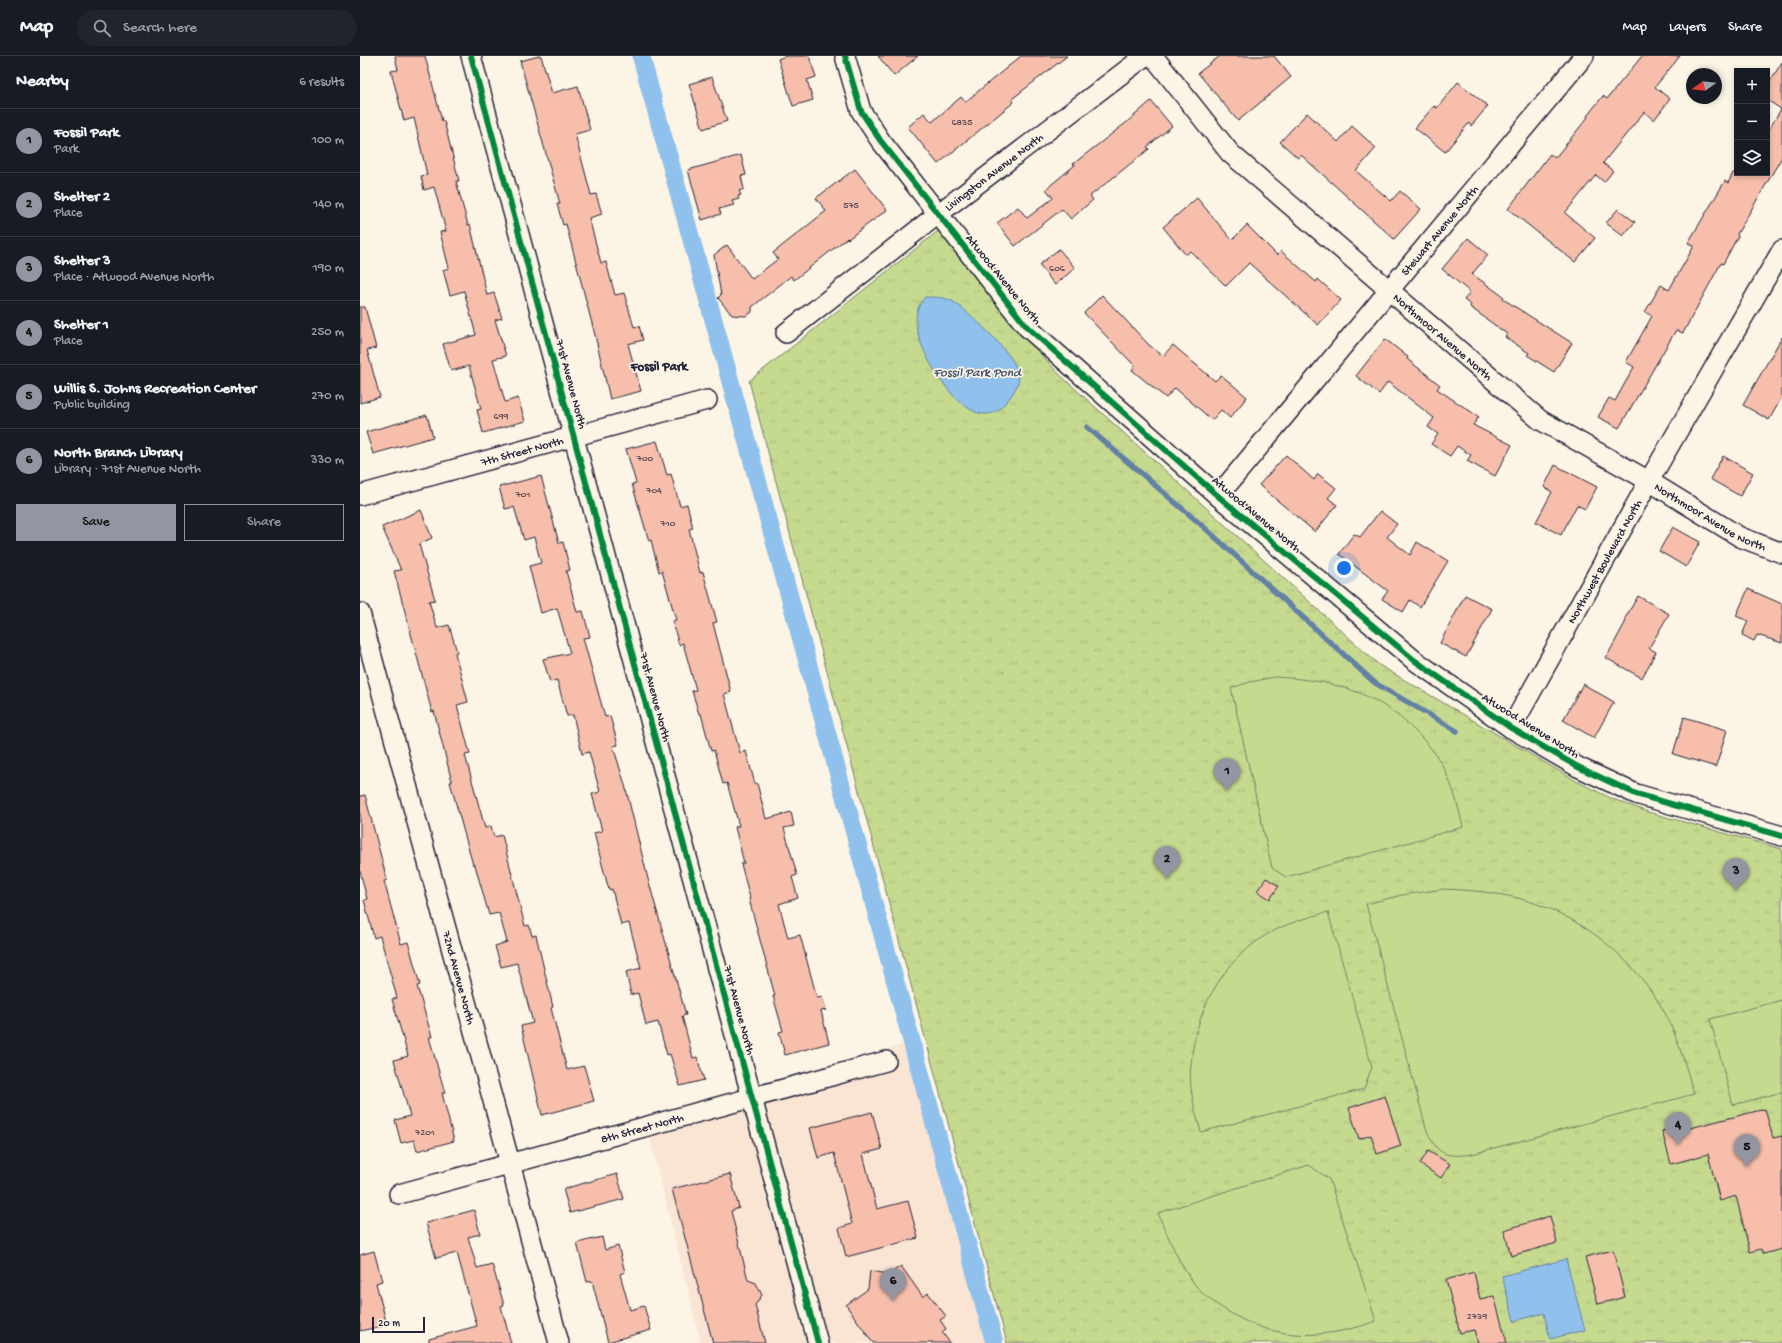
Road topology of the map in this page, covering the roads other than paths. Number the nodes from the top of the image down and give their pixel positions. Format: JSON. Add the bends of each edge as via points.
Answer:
{"nodes":[{"id":1,"x":472,"y":56,"type":"edge"},
{"id":2,"x":845,"y":56,"type":"edge"},
{"id":3,"x":1145,"y":56,"type":"edge"},
{"id":4,"x":1153,"y":56,"type":"edge"},
{"id":5,"x":1584,"y":56,"type":"edge"},
{"id":6,"x":938,"y":214,"type":"junction"},
{"id":7,"x":1782,"y":250,"type":"edge"},
{"id":8,"x":1389,"y":290,"type":"junction"},
{"id":9,"x":786,"y":333,"type":"dead end"},
{"id":10,"x":707,"y":400,"type":"dead end"},
{"id":11,"x":574,"y":435,"type":"junction"},
{"id":12,"x":1649,"y":481,"type":"junction"},
{"id":13,"x":360,"y":495,"type":"edge"},
{"id":14,"x":1218,"y":496,"type":"junction"},
{"id":15,"x":1782,"y":553,"type":"edge"},
{"id":16,"x":360,"y":612,"type":"edge"},
{"id":17,"x":364,"y":643,"type":"edge"},
{"id":18,"x":1511,"y":728,"type":"junction"},
{"id":19,"x":1782,"y":836,"type":"edge"},
{"id":20,"x":886,"y":1061,"type":"dead end"},
{"id":21,"x":752,"y":1097,"type":"junction"},
{"id":22,"x":511,"y":1164,"type":"junction"},
{"id":23,"x":399,"y":1194,"type":"dead end"},
{"id":24,"x":559,"y":1343,"type":"edge"},
{"id":25,"x":818,"y":1343,"type":"edge"}],
"edges":[{"from":1,"to":11,"type":"street","name":"71st Avenue North"},
{"from":2,"to":6,"type":"street","name":"Atwood Avenue North","via":[[861,110],[880,140]]},
{"from":3,"to":6,"type":"street","name":"Livingston Avenue North"},
{"from":4,"to":8,"type":"street","name":"Northmoor Avenue North","via":[[1230,153]]},
{"from":5,"to":8,"type":"street","name":"Stewart Avenue North"},
{"from":6,"to":9,"type":"street","name":"Livingston Avenue North"},
{"from":6,"to":14,"type":"street","name":"Atwood Avenue North","via":[[1027,327]]},
{"from":7,"to":12,"type":"street","name":"Northwest Boulevard North"},
{"from":8,"to":12,"type":"street","name":"Northmoor Avenue North","via":[[1540,420]]},
{"from":8,"to":14,"type":"street","name":"Stewart Avenue North"},
{"from":10,"to":11,"type":"street","name":"7th Street North"},
{"from":11,"to":13,"type":"street","name":"7th Street North"},
{"from":11,"to":21,"type":"street","name":"71st Avenue North"},
{"from":12,"to":15,"type":"street","name":"Northmoor Avenue North","via":[[1740,537]]},
{"from":12,"to":18,"type":"street","name":"Northwest Boulevard North"},
{"from":14,"to":18,"type":"street","name":"Atwood Avenue North","via":[[1414,660]]},
{"from":16,"to":17,"type":"street","name":"72nd Avenue North"},
{"from":17,"to":22,"type":"street","name":"72nd Avenue North"},
{"from":18,"to":19,"type":"street","name":"Atwood Avenue North","via":[[1578,767],[1636,794]]},
{"from":20,"to":21,"type":"street","name":"8th Street North"},
{"from":21,"to":22,"type":"street","name":"8th Street North"},
{"from":21,"to":25,"type":"street","name":"71st Avenue North"},
{"from":22,"to":23,"type":"street","name":"8th Street North"},
{"from":22,"to":24,"type":"street","name":"72nd Avenue North"}]}
